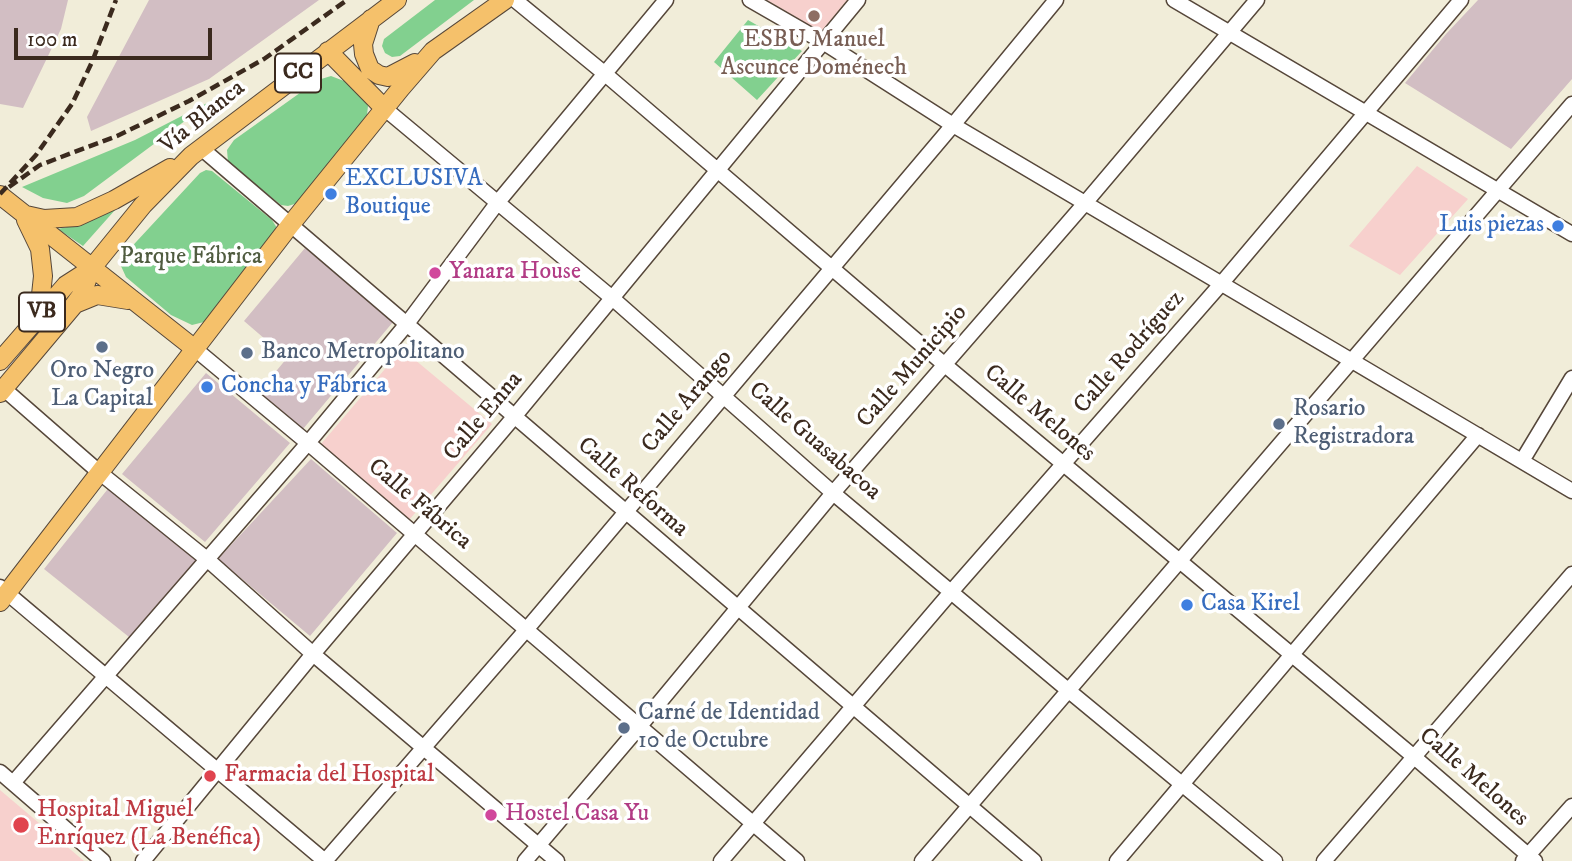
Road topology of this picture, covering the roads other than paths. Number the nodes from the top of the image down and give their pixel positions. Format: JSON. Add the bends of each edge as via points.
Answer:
{"nodes":[{"id":1,"x":397,"y":0,"type":"edge"},
{"id":2,"x":505,"y":0,"type":"edge"},
{"id":3,"x":515,"y":0,"type":"edge"},
{"id":4,"x":666,"y":0,"type":"edge"},
{"id":5,"x":750,"y":0,"type":"edge"},
{"id":6,"x":858,"y":0,"type":"edge"},
{"id":7,"x":1056,"y":0,"type":"edge"},
{"id":8,"x":1174,"y":0,"type":"edge"},
{"id":9,"x":1257,"y":0,"type":"edge"},
{"id":10,"x":1461,"y":0,"type":"edge"},
{"id":11,"x":372,"y":19,"type":"junction"},
{"id":12,"x":1228,"y":33,"type":"junction"},
{"id":13,"x":823,"y":42,"type":"junction"},
{"id":14,"x":328,"y":51,"type":"junction"},
{"id":15,"x":433,"y":51,"type":"junction"},
{"id":16,"x":604,"y":73,"type":"junction"},
{"id":17,"x":379,"y":75,"type":"junction"},
{"id":18,"x":401,"y":88,"type":"junction"},
{"id":19,"x":1572,"y":104,"type":"edge"},
{"id":20,"x":384,"y":108,"type":"junction"},
{"id":21,"x":1367,"y":112,"type":"junction"},
{"id":22,"x":953,"y":125,"type":"junction"},
{"id":23,"x":196,"y":152,"type":"junction"},
{"id":24,"x":718,"y":170,"type":"junction"},
{"id":25,"x":1499,"y":190,"type":"junction"},
{"id":26,"x":0,"y":195,"type":"edge"},
{"id":27,"x":498,"y":202,"type":"junction"},
{"id":28,"x":1086,"y":202,"type":"junction"},
{"id":29,"x":23,"y":214,"type":"junction"},
{"id":30,"x":291,"y":224,"type":"junction"},
{"id":31,"x":1572,"y":234,"type":"edge"},
{"id":32,"x":831,"y":268,"type":"junction"},
{"id":33,"x":91,"y":269,"type":"junction"},
{"id":34,"x":1221,"y":284,"type":"junction"},
{"id":35,"x":611,"y":297,"type":"junction"},
{"id":36,"x":132,"y":301,"type":"junction"},
{"id":37,"x":74,"y":305,"type":"junction"},
{"id":38,"x":406,"y":325,"type":"junction"},
{"id":39,"x":28,"y":329,"type":"junction"},
{"id":40,"x":195,"y":349,"type":"junction"},
{"id":41,"x":1350,"y":360,"type":"junction"},
{"id":42,"x":0,"y":361,"type":"edge"},
{"id":43,"x":945,"y":365,"type":"junction"},
{"id":44,"x":1572,"y":378,"type":"edge"},
{"id":45,"x":2,"y":391,"type":"edge"},
{"id":46,"x":723,"y":395,"type":"junction"},
{"id":47,"x":514,"y":417,"type":"junction"},
{"id":48,"x":1478,"y":435,"type":"junction"},
{"id":49,"x":308,"y":443,"type":"junction"},
{"id":50,"x":1522,"y":461,"type":"junction"},
{"id":51,"x":1064,"y":464,"type":"junction"},
{"id":52,"x":99,"y":472,"type":"junction"},
{"id":53,"x":1572,"y":491,"type":"edge"},
{"id":54,"x":833,"y":493,"type":"junction"},
{"id":55,"x":625,"y":512,"type":"junction"},
{"id":56,"x":416,"y":534,"type":"junction"},
{"id":57,"x":208,"y":560,"type":"junction"},
{"id":58,"x":1179,"y":561,"type":"junction"},
{"id":59,"x":1572,"y":574,"type":"edge"},
{"id":60,"x":951,"y":592,"type":"junction"},
{"id":61,"x":2,"y":594,"type":"edge"},
{"id":62,"x":738,"y":608,"type":"junction"},
{"id":63,"x":526,"y":630,"type":"junction"},
{"id":64,"x":313,"y":654,"type":"junction"},
{"id":65,"x":1291,"y":655,"type":"junction"},
{"id":66,"x":105,"y":678,"type":"junction"},
{"id":67,"x":1069,"y":691,"type":"junction"},
{"id":68,"x":854,"y":705,"type":"junction"},
{"id":69,"x":640,"y":726,"type":"junction"},
{"id":70,"x":424,"y":746,"type":"junction"},
{"id":71,"x":1413,"y":756,"type":"junction"},
{"id":72,"x":0,"y":772,"type":"edge"},
{"id":73,"x":217,"y":772,"type":"junction"},
{"id":74,"x":13,"y":783,"type":"junction"},
{"id":75,"x":1183,"y":783,"type":"junction"},
{"id":76,"x":969,"y":805,"type":"junction"},
{"id":77,"x":1572,"y":806,"type":"edge"},
{"id":78,"x":753,"y":822,"type":"junction"},
{"id":79,"x":538,"y":845,"type":"junction"},
{"id":80,"x":1529,"y":859,"type":"edge"},
{"id":81,"x":103,"y":861,"type":"edge"},
{"id":82,"x":143,"y":861,"type":"edge"},
{"id":83,"x":325,"y":861,"type":"edge"},
{"id":84,"x":525,"y":861,"type":"edge"},
{"id":85,"x":557,"y":861,"type":"edge"},
{"id":86,"x":721,"y":861,"type":"edge"},
{"id":87,"x":797,"y":861,"type":"edge"},
{"id":88,"x":922,"y":861,"type":"edge"},
{"id":89,"x":1034,"y":861,"type":"edge"},
{"id":90,"x":1117,"y":861,"type":"edge"},
{"id":91,"x":1275,"y":861,"type":"edge"},
{"id":92,"x":1324,"y":861,"type":"edge"}],
"edges":[{"from":1,"to":11,"type":"main road","name":"Vía Blanca","number":"CC"},
{"from":2,"to":15,"type":"main road"},
{"from":3,"to":16,"type":"street","name":"Calle Melones"},
{"from":4,"to":16,"type":"street"},
{"from":5,"to":13,"type":"street"},
{"from":6,"to":13,"type":"street","name":"Calle Enna"},
{"from":7,"to":22,"type":"street","name":"Calle Arango"},
{"from":8,"to":12,"type":"street"},
{"from":9,"to":12,"type":"street","name":"Calle Municipio"},
{"from":10,"to":21,"type":"street","name":"Calle Rodríguez"},
{"from":11,"to":14,"type":"main road","name":"Vía Blanca","number":"CC"},
{"from":11,"to":17,"type":"main road","via":[[364,54],[370,69]]},
{"from":12,"to":21,"type":"street"},
{"from":12,"to":28,"type":"street","name":"Calle Municipio"},
{"from":13,"to":22,"type":"street"},
{"from":13,"to":24,"type":"street","name":"Calle Enna"},
{"from":14,"to":20,"type":"main road","name":"Calle Guasabacoa"},
{"from":14,"to":23,"type":"main road","name":"Vía Blanca","number":"CC"},
{"from":15,"to":17,"type":"main road","via":[[398,73]]},
{"from":15,"to":18,"type":"main road"},
{"from":16,"to":24,"type":"street","name":"Calle Melones"},
{"from":16,"to":27,"type":"street"},
{"from":17,"to":18,"type":"main road"},
{"from":18,"to":20,"type":"main road"},
{"from":19,"to":25,"type":"street"},
{"from":20,"to":27,"type":"street","name":"Calle Guasabacoa"},
{"from":20,"to":30,"type":"main road"},
{"from":21,"to":25,"type":"street"},
{"from":21,"to":34,"type":"street","name":"Calle Rodríguez"},
{"from":22,"to":28,"type":"street"},
{"from":22,"to":32,"type":"street","name":"Calle Arango"},
{"from":23,"to":29,"type":"main road","via":[[77,217],[44,219]]},
{"from":23,"to":30,"type":"street","name":"Calle Reforma"},
{"from":23,"to":33,"type":"main road","name":"Vía Blanca","number":"CC","via":[[143,205]]},
{"from":24,"to":32,"type":"street","name":"Calle Melones"},
{"from":24,"to":35,"type":"street","name":"Calle Enna"},
{"from":25,"to":31,"type":"street"},
{"from":25,"to":41,"type":"street"},
{"from":26,"to":29,"type":"main road","name":"Calle Fábrica"},
{"from":27,"to":35,"type":"street","name":"Calle Guasabacoa"},
{"from":27,"to":38,"type":"street"},
{"from":28,"to":34,"type":"street"},
{"from":28,"to":43,"type":"street","name":"Calle Municipio"},
{"from":29,"to":33,"type":"main road","name":"Calle Fábrica"},
{"from":29,"to":39,"type":"main road","via":[[40,249],[43,276],[40,304]]},
{"from":30,"to":38,"type":"street","name":"Calle Reforma"},
{"from":30,"to":40,"type":"main road"},
{"from":32,"to":43,"type":"street","name":"Calle Melones"},
{"from":32,"to":46,"type":"street","name":"Calle Arango"},
{"from":33,"to":36,"type":"main road","name":"Calle Fábrica"},
{"from":33,"to":37,"type":"main road","name":"Vía Blanca","number":"VB"},
{"from":33,"to":39,"type":"main road","name":"Vía Blanca","number":"VB","via":[[66,285]]},
{"from":34,"to":41,"type":"street"},
{"from":34,"to":51,"type":"street","name":"Calle Rodríguez"},
{"from":35,"to":46,"type":"street","name":"Calle Guasabacoa"},
{"from":35,"to":47,"type":"street","name":"Calle Enna"},
{"from":36,"to":37,"type":"main road","via":[[97,295]]},
{"from":36,"to":40,"type":"main road","name":"Calle Fábrica"},
{"from":37,"to":45,"type":"main road","name":"Vía Blanca","number":"VB"},
{"from":38,"to":47,"type":"street","name":"Calle Reforma"},
{"from":38,"to":49,"type":"street"},
{"from":39,"to":42,"type":"main road","name":"Vía Blanca","number":"VB"},
{"from":40,"to":49,"type":"street","name":"Calle Fábrica"},
{"from":40,"to":52,"type":"main road"},
{"from":41,"to":48,"type":"street"},
{"from":41,"to":58,"type":"street"},
{"from":43,"to":51,"type":"street","name":"Calle Melones"},
{"from":43,"to":54,"type":"street","name":"Calle Municipio"},
{"from":44,"to":50,"type":"street"},
{"from":45,"to":52,"type":"street"},
{"from":46,"to":54,"type":"street","name":"Calle Guasabacoa"},
{"from":46,"to":55,"type":"street","name":"Calle Arango"},
{"from":47,"to":55,"type":"street","name":"Calle Reforma"},
{"from":47,"to":56,"type":"street","name":"Calle Enna"},
{"from":48,"to":50,"type":"street"},
{"from":48,"to":65,"type":"street"},
{"from":49,"to":56,"type":"street","name":"Calle Fábrica"},
{"from":49,"to":57,"type":"street"},
{"from":50,"to":53,"type":"street"},
{"from":51,"to":58,"type":"street","name":"Calle Melones"},
{"from":51,"to":60,"type":"street","name":"Calle Rodríguez"},
{"from":52,"to":57,"type":"street"},
{"from":52,"to":61,"type":"main road"},
{"from":54,"to":60,"type":"street","name":"Calle Guasabacoa"},
{"from":54,"to":62,"type":"street","name":"Calle Municipio"},
{"from":55,"to":62,"type":"street","name":"Calle Reforma"},
{"from":55,"to":63,"type":"street","name":"Calle Arango"},
{"from":56,"to":63,"type":"street","name":"Calle Fábrica"},
{"from":56,"to":64,"type":"street","name":"Calle Enna"},
{"from":57,"to":64,"type":"street"},
{"from":57,"to":66,"type":"street"},
{"from":58,"to":65,"type":"street","name":"Calle Melones"},
{"from":58,"to":67,"type":"street"},
{"from":59,"to":71,"type":"street"},
{"from":60,"to":67,"type":"street","name":"Calle Guasabacoa"},
{"from":60,"to":68,"type":"street","name":"Calle Rodríguez"},
{"from":61,"to":66,"type":"street"},
{"from":62,"to":68,"type":"street","name":"Calle Reforma"},
{"from":62,"to":69,"type":"street","name":"Calle Municipio"},
{"from":63,"to":69,"type":"street","name":"Calle Fábrica"},
{"from":63,"to":70,"type":"street","name":"Calle Arango"},
{"from":64,"to":70,"type":"street"},
{"from":64,"to":73,"type":"street","name":"Calle Enna"},
{"from":65,"to":71,"type":"street","name":"Calle Melones"},
{"from":65,"to":75,"type":"street"},
{"from":66,"to":73,"type":"street"},
{"from":66,"to":74,"type":"street"},
{"from":67,"to":75,"type":"street","name":"Calle Guasabacoa"},
{"from":67,"to":76,"type":"street"},
{"from":68,"to":76,"type":"street","name":"Calle Reforma"},
{"from":68,"to":78,"type":"street","name":"Calle Rodríguez"},
{"from":69,"to":78,"type":"street","name":"Calle Fábrica"},
{"from":69,"to":79,"type":"street","name":"Calle Municipio"},
{"from":70,"to":79,"type":"street"},
{"from":70,"to":83,"type":"street","name":"Calle Arango"},
{"from":71,"to":80,"type":"street","name":"Calle Melones"},
{"from":71,"to":92,"type":"street"},
{"from":72,"to":74,"type":"street"},
{"from":73,"to":82,"type":"street","name":"Calle Enna"},
{"from":73,"to":83,"type":"street"},
{"from":74,"to":81,"type":"street"},
{"from":75,"to":90,"type":"street"},
{"from":75,"to":91,"type":"street","name":"Calle Guasabacoa"},
{"from":76,"to":88,"type":"street"},
{"from":76,"to":89,"type":"street","name":"Calle Reforma"},
{"from":77,"to":80,"type":"street"},
{"from":78,"to":86,"type":"street","name":"Calle Rodríguez"},
{"from":78,"to":87,"type":"street","name":"Calle Fábrica"},
{"from":79,"to":84,"type":"street","name":"Calle Municipio"},
{"from":79,"to":85,"type":"street"}]}
